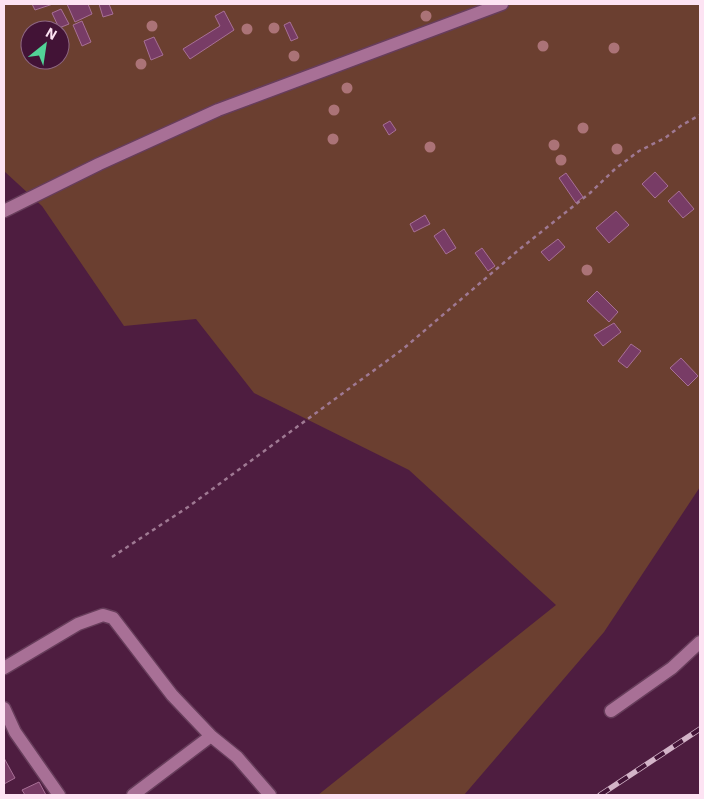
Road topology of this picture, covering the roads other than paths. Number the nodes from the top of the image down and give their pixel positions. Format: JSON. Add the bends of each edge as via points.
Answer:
{"nodes":[{"id":1,"x":502,"y":4,"type":"edge"},
{"id":2,"x":4,"y":212,"type":"edge"},
{"id":3,"x":700,"y":642,"type":"edge"},
{"id":4,"x":4,"y":668,"type":"edge"},
{"id":5,"x":4,"y":708,"type":"edge"},
{"id":6,"x":611,"y":711,"type":"dead end"},
{"id":7,"x":211,"y":736,"type":"junction"},
{"id":8,"x":59,"y":795,"type":"edge"},
{"id":9,"x":133,"y":795,"type":"edge"},
{"id":10,"x":270,"y":795,"type":"edge"}],
"edges":[{"from":1,"to":2,"type":"street","via":[[218,110]]},
{"from":3,"to":6,"type":"street","via":[[672,668]]},
{"from":4,"to":7,"type":"street","via":[[78,624],[108,616],[113,618],[172,695]]},
{"from":5,"to":8,"type":"street","via":[[15,732]]},
{"from":7,"to":9,"type":"street"},
{"from":7,"to":10,"type":"street","via":[[237,757]]}]}
